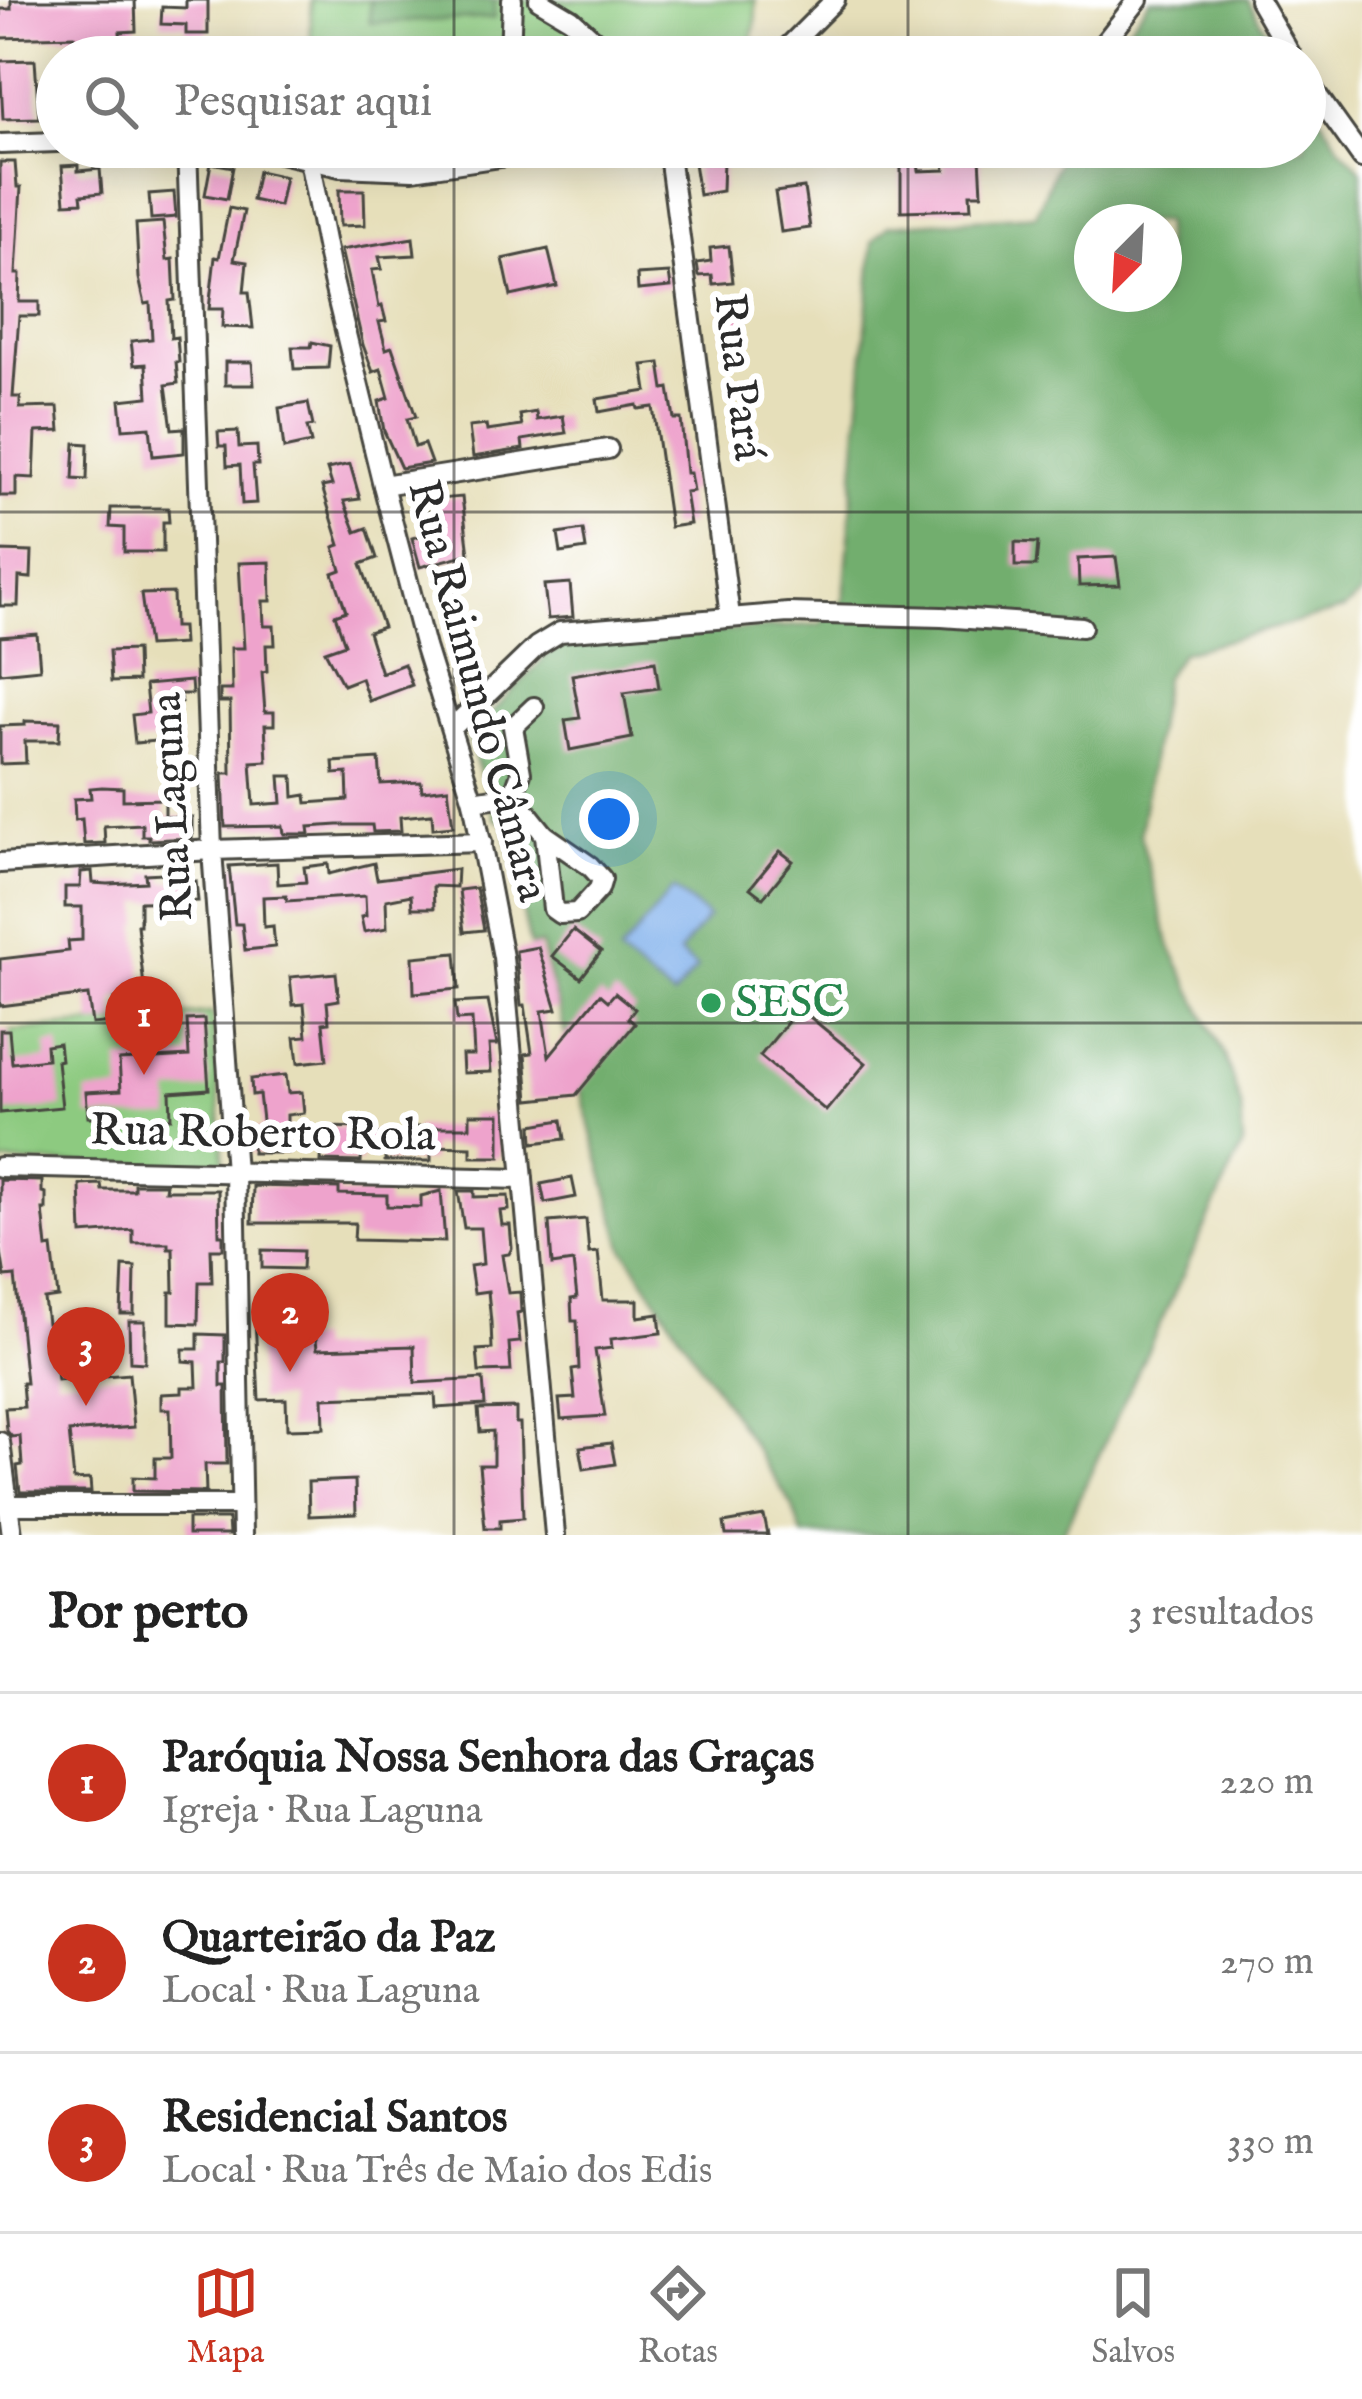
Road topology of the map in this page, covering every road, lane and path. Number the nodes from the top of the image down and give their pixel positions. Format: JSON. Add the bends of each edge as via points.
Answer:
{"nodes":[{"id":1,"x":512,"y":0,"type":"edge"},
{"id":2,"x":539,"y":0,"type":"edge"},
{"id":3,"x":835,"y":0,"type":"edge"},
{"id":4,"x":1138,"y":0,"type":"edge"},
{"id":5,"x":1259,"y":0,"type":"edge"},
{"id":6,"x":511,"y":36,"type":"edge"},
{"id":7,"x":590,"y":36,"type":"edge"},
{"id":8,"x":799,"y":36,"type":"edge"},
{"id":9,"x":1110,"y":36,"type":"edge"},
{"id":10,"x":1280,"y":36,"type":"edge"},
{"id":11,"x":1326,"y":107,"type":"edge"},
{"id":12,"x":36,"y":143,"type":"edge"},
{"id":13,"x":0,"y":144,"type":"edge"},
{"id":14,"x":1362,"y":158,"type":"edge"},
{"id":15,"x":188,"y":168,"type":"edge"},
{"id":16,"x":312,"y":168,"type":"edge"},
{"id":17,"x":364,"y":168,"type":"edge"},
{"id":18,"x":424,"y":168,"type":"edge"},
{"id":19,"x":671,"y":168,"type":"edge"},
{"id":20,"x":608,"y":449,"type":"dead end"},
{"id":21,"x":383,"y":485,"type":"junction"},
{"id":22,"x":730,"y":616,"type":"junction"},
{"id":23,"x":1082,"y":627,"type":"dead end"},
{"id":24,"x":534,"y":706,"type":"dead end"},
{"id":25,"x":452,"y":728,"type":"junction"},
{"id":26,"x":513,"y":795,"type":"junction"},
{"id":27,"x":473,"y":801,"type":"junction"},
{"id":28,"x":544,"y":835,"type":"dead end"},
{"id":29,"x":482,"y":842,"type":"junction"},
{"id":30,"x":212,"y":850,"type":"junction"},
{"id":31,"x":0,"y":862,"type":"edge"},
{"id":32,"x":0,"y":1168,"type":"edge"},
{"id":33,"x":235,"y":1172,"type":"junction"},
{"id":34,"x":523,"y":1179,"type":"junction"},
{"id":35,"x":0,"y":1442,"type":"edge"},
{"id":36,"x":8,"y":1505,"type":"junction"},
{"id":37,"x":241,"y":1505,"type":"junction"},
{"id":38,"x":12,"y":1535,"type":"edge"},
{"id":39,"x":242,"y":1535,"type":"edge"},
{"id":40,"x":555,"y":1535,"type":"edge"}],
"edges":[{"from":1,"to":6,"type":"street"},
{"from":2,"to":7,"type":"street"},
{"from":3,"to":8,"type":"street"},
{"from":4,"to":9,"type":"street"},
{"from":5,"to":10,"type":"street"},
{"from":11,"to":14,"type":"street"},
{"from":12,"to":13,"type":"street"},
{"from":15,"to":30,"type":"street","name":"Rua Laguna"},
{"from":16,"to":21,"type":"street","name":"Rua Raimundo Câmara"},
{"from":17,"to":18,"type":"street"},
{"from":19,"to":22,"type":"street","name":"Rua Pará"},
{"from":20,"to":21,"type":"street"},
{"from":21,"to":25,"type":"street","name":"Rua Raimundo Câmara"},
{"from":22,"to":23,"type":"street"},
{"from":22,"to":25,"type":"street","via":[[552,634]]},
{"from":24,"to":26,"type":"street","via":[[513,727],[521,773]]},
{"from":25,"to":27,"type":"street","name":"Rua Raimundo Câmara"},
{"from":26,"to":27,"type":"street"},
{"from":26,"to":28,"type":"street"},
{"from":27,"to":29,"type":"street","name":"Rua Raimundo Câmara"},
{"from":29,"to":30,"type":"street"},
{"from":29,"to":34,"type":"street","name":"Rua Raimundo Câmara","via":[[503,957]]},
{"from":30,"to":31,"type":"street"},
{"from":30,"to":33,"type":"street","name":"Rua Laguna"},
{"from":32,"to":33,"type":"street","name":"Rua Roberto Rola"},
{"from":33,"to":34,"type":"street","name":"Rua Roberto Rola"},
{"from":33,"to":37,"type":"street","name":"Rua Laguna"},
{"from":34,"to":40,"type":"street","name":"Rua Raimundo Câmara"},
{"from":35,"to":36,"type":"street"},
{"from":36,"to":37,"type":"street"},
{"from":36,"to":38,"type":"street"},
{"from":37,"to":39,"type":"street","name":"Rua Laguna"}]}
